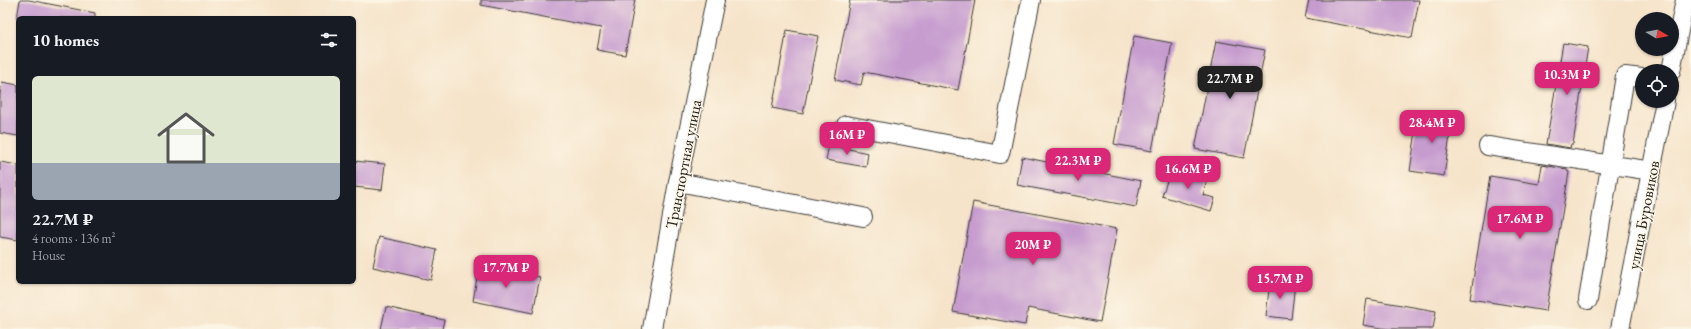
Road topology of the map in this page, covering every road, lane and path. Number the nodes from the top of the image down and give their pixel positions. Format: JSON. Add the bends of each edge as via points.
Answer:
{"nodes":[{"id":1,"x":714,"y":0,"type":"edge"},
{"id":2,"x":1031,"y":0,"type":"edge"},
{"id":3,"x":1685,"y":0,"type":"edge"},
{"id":4,"x":1672,"y":64,"type":"edge"},
{"id":5,"x":1635,"y":77,"type":"edge"},
{"id":6,"x":1664,"y":108,"type":"edge"},
{"id":7,"x":846,"y":126,"type":"dead end"},
{"id":8,"x":1488,"y":146,"type":"dead end"},
{"id":9,"x":1611,"y":166,"type":"junction"},
{"id":10,"x":1652,"y":171,"type":"junction"},
{"id":11,"x":678,"y":182,"type":"junction"},
{"id":12,"x":863,"y":217,"type":"dead end"},
{"id":13,"x":1588,"y":300,"type":"dead end"},
{"id":14,"x":652,"y":329,"type":"edge"},
{"id":15,"x":1620,"y":329,"type":"edge"}],
"edges":[{"from":1,"to":11,"type":"street","name":"Транспортная улица"},
{"from":2,"to":7,"type":"street","via":[[1000,154]]},
{"from":3,"to":4,"type":"street"},
{"from":5,"to":9,"type":"street","via":[[1625,76]]},
{"from":6,"to":10,"type":"street","name":"улица Буровиков"},
{"from":8,"to":9,"type":"street"},
{"from":9,"to":10,"type":"street"},
{"from":9,"to":13,"type":"street"},
{"from":10,"to":15,"type":"street","name":"улица Буровиков"},
{"from":11,"to":12,"type":"street"},
{"from":11,"to":14,"type":"street","name":"Транспортная улица"}]}
